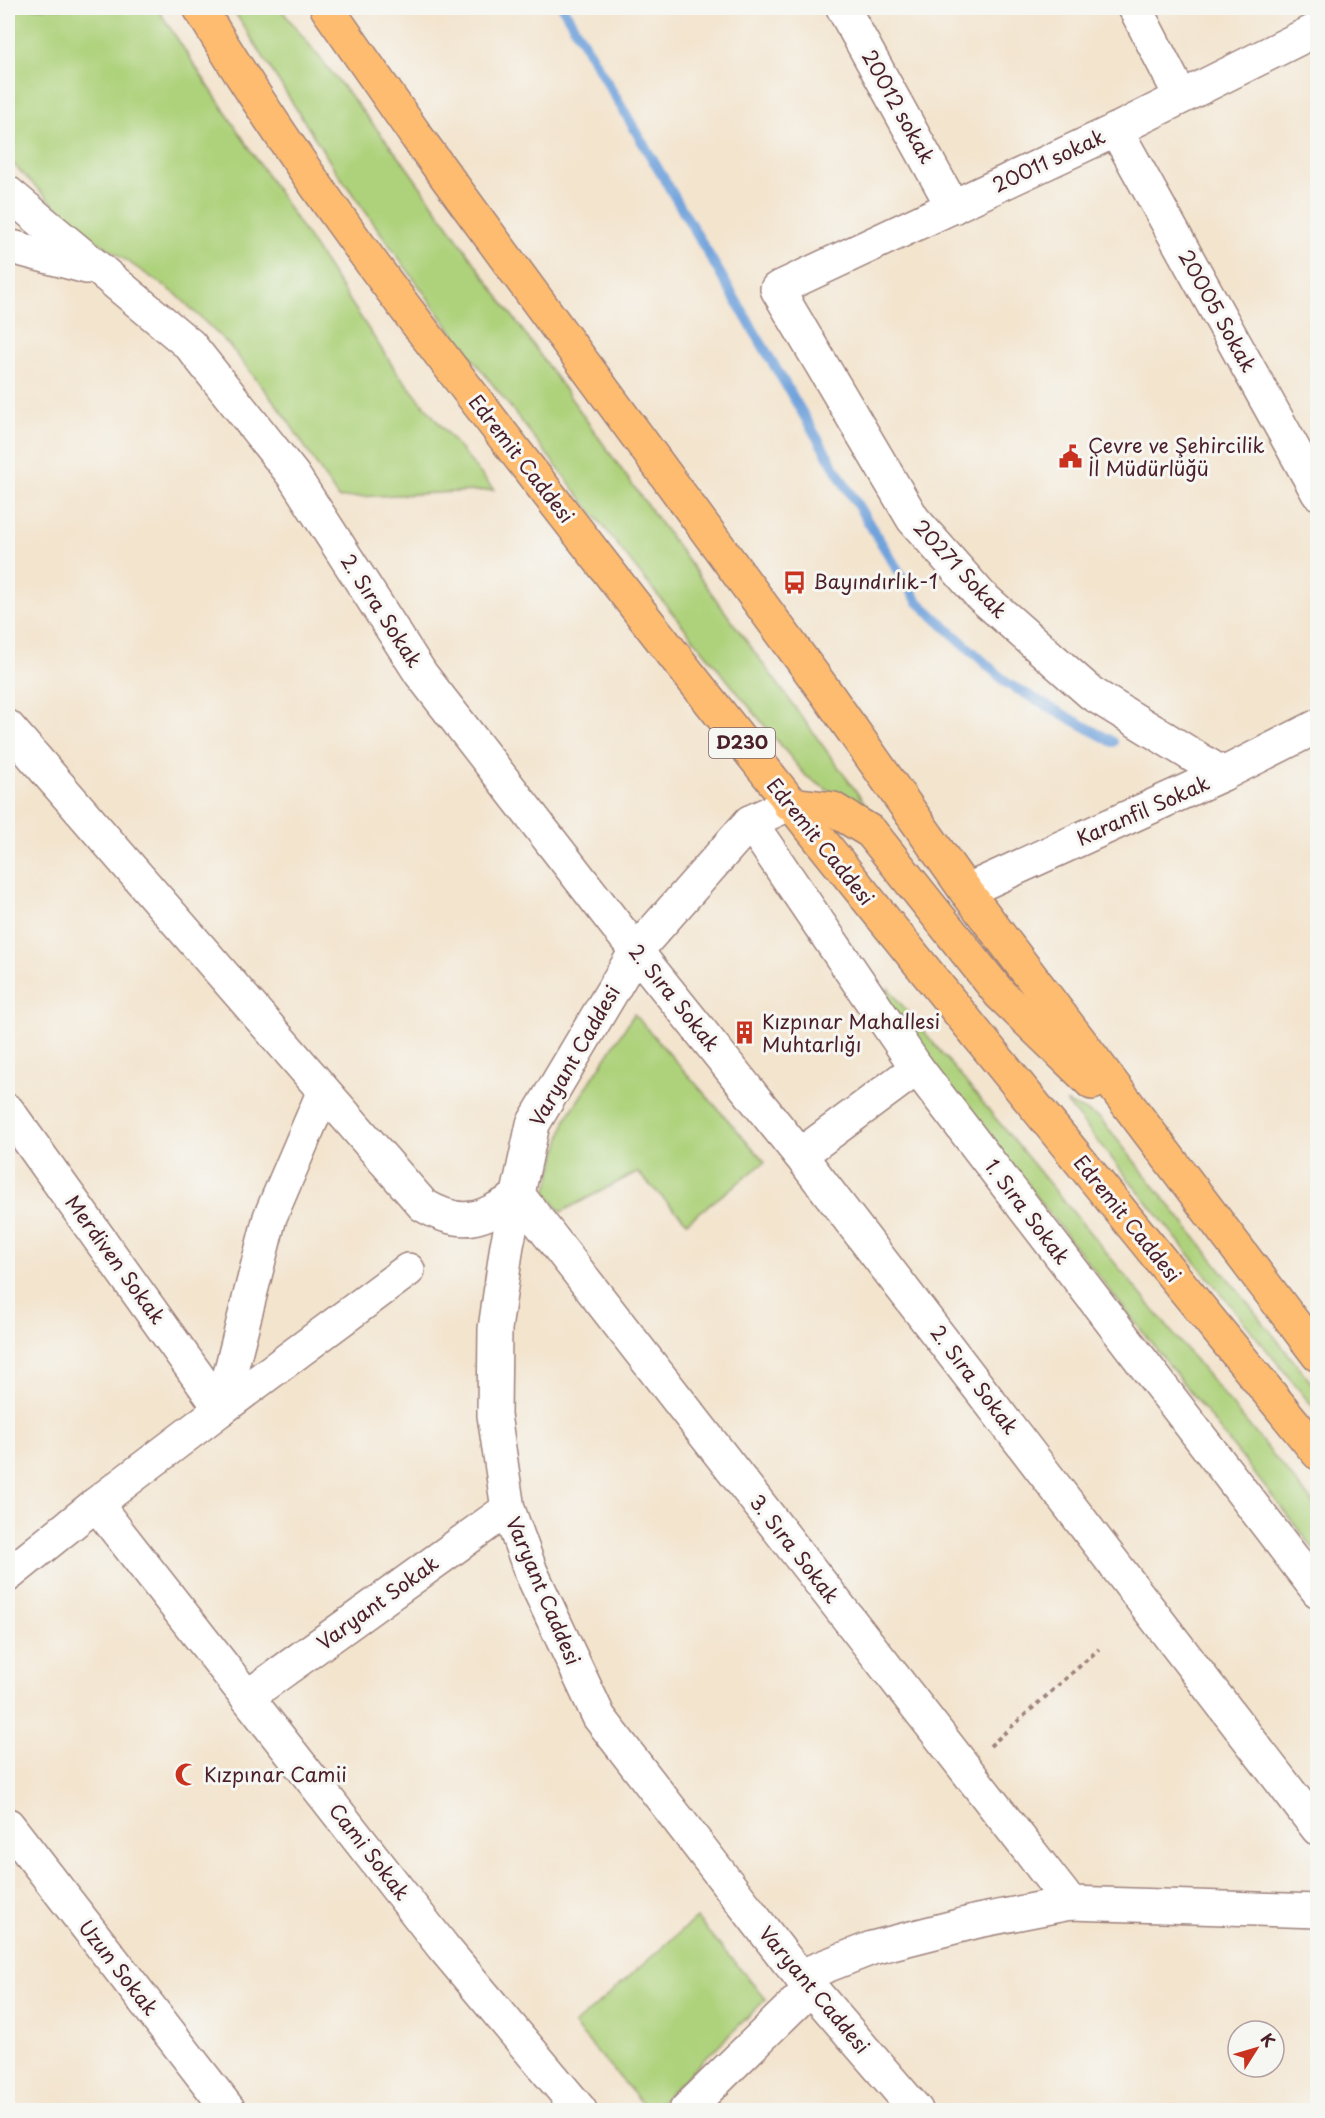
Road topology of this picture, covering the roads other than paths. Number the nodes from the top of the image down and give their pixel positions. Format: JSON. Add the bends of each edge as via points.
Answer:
{"nodes":[{"id":1,"x":200,"y":8,"type":"edge"},
{"id":2,"x":327,"y":8,"type":"edge"},
{"id":3,"x":843,"y":8,"type":"edge"},
{"id":4,"x":1135,"y":8,"type":"edge"},
{"id":5,"x":1317,"y":29,"type":"edge"},
{"id":6,"x":1180,"y":97,"type":"junction"},
{"id":7,"x":1116,"y":130,"type":"junction"},
{"id":8,"x":8,"y":193,"type":"edge"},
{"id":9,"x":953,"y":207,"type":"junction"},
{"id":10,"x":8,"y":246,"type":"edge"},
{"id":11,"x":100,"y":271,"type":"junction"},
{"id":12,"x":777,"y":289,"type":"joint"},
{"id":13,"x":1317,"y":493,"type":"edge"},
{"id":14,"x":1317,"y":726,"type":"edge"},
{"id":15,"x":8,"y":727,"type":"edge"},
{"id":16,"x":1223,"y":774,"type":"junction"},
{"id":17,"x":789,"y":804,"type":"junction"},
{"id":18,"x":750,"y":822,"type":"junction"},
{"id":19,"x":966,"y":891,"type":"junction"},
{"id":20,"x":636,"y":951,"type":"junction"},
{"id":21,"x":916,"y":1068,"type":"junction"},
{"id":22,"x":323,"y":1093,"type":"junction"},
{"id":23,"x":8,"y":1111,"type":"edge"},
{"id":24,"x":801,"y":1155,"type":"junction"},
{"id":25,"x":1168,"y":1158,"type":"junction"},
{"id":26,"x":519,"y":1196,"type":"junction"},
{"id":27,"x":408,"y":1270,"type":"dead end"},
{"id":28,"x":1317,"y":1355,"type":"edge"},
{"id":29,"x":221,"y":1409,"type":"junction"},
{"id":30,"x":1317,"y":1454,"type":"edge"},
{"id":31,"x":96,"y":1504,"type":"junction"},
{"id":32,"x":508,"y":1509,"type":"junction"},
{"id":33,"x":8,"y":1575,"type":"edge"},
{"id":34,"x":1317,"y":1591,"type":"edge"},
{"id":35,"x":247,"y":1697,"type":"junction"},
{"id":36,"x":8,"y":1825,"type":"edge"},
{"id":37,"x":1317,"y":1829,"type":"edge"},
{"id":38,"x":1070,"y":1903,"type":"junction"},
{"id":39,"x":1317,"y":1911,"type":"edge"},
{"id":40,"x":805,"y":1982,"type":"junction"},
{"id":41,"x":229,"y":2110,"type":"edge"},
{"id":42,"x":580,"y":2110,"type":"edge"},
{"id":43,"x":686,"y":2110,"type":"edge"},
{"id":44,"x":916,"y":2110,"type":"edge"}],
"edges":[{"from":1,"to":17,"type":"highway","name":"Edremit Caddesi","number":"D230","via":[[248,87],[411,316]]},
{"from":2,"to":19,"type":"highway"},
{"from":3,"to":9,"type":"street","name":"20012 sokak"},
{"from":4,"to":6,"type":"street"},
{"from":5,"to":6,"type":"street","name":"20011 sokak"},
{"from":6,"to":7,"type":"street","name":"20011 sokak"},
{"from":7,"to":9,"type":"street","name":"20011 sokak"},
{"from":7,"to":13,"type":"street","name":"20005 Sokak"},
{"from":8,"to":11,"type":"street","name":"2. Sıra Sokak"},
{"from":9,"to":12,"type":"street","name":"20011 sokak"},
{"from":10,"to":11,"type":"street"},
{"from":11,"to":20,"type":"street","name":"2. Sıra Sokak","via":[[190,345],[293,475],[422,674]]},
{"from":12,"to":16,"type":"street","name":"20271 Sokak","via":[[913,519],[980,596],[1090,693]]},
{"from":14,"to":16,"type":"street","name":"Karanfil Sokak"},
{"from":15,"to":22,"type":"street"},
{"from":16,"to":19,"type":"street","name":"Karanfil Sokak"},
{"from":17,"to":18,"type":"street","name":"Varyant Caddesi"},
{"from":17,"to":25,"type":"highway","via":[[833,809],[871,832],[1000,994]]},
{"from":17,"to":30,"type":"highway","name":"Edremit Caddesi","number":"D230"},
{"from":18,"to":20,"type":"street","name":"Varyant Caddesi"},
{"from":18,"to":21,"type":"street","name":"1. Sıra Sokak"},
{"from":19,"to":25,"type":"highway"},
{"from":20,"to":24,"type":"street","name":"2. Sıra Sokak"},
{"from":20,"to":26,"type":"street","name":"Varyant Caddesi","via":[[533,1124]]},
{"from":21,"to":24,"type":"street"},
{"from":21,"to":34,"type":"street","name":"1. Sıra Sokak"},
{"from":22,"to":26,"type":"street","via":[[405,1187],[443,1217],[485,1217]]},
{"from":22,"to":29,"type":"street","via":[[270,1217]]},
{"from":23,"to":29,"type":"street","name":"Merdiven Sokak"},
{"from":24,"to":37,"type":"street","name":"2. Sıra Sokak"},
{"from":25,"to":28,"type":"highway"},
{"from":26,"to":32,"type":"street","name":"Varyant Caddesi","via":[[507,1245],[495,1329],[494,1414]]},
{"from":26,"to":38,"type":"street","name":"3. Sıra Sokak"},
{"from":27,"to":29,"type":"street"},
{"from":29,"to":31,"type":"street"},
{"from":31,"to":33,"type":"street"},
{"from":31,"to":35,"type":"street","name":"Cami Sokak"},
{"from":32,"to":35,"type":"street","name":"Varyant Sokak"},
{"from":32,"to":40,"type":"street","name":"Varyant Caddesi","via":[[531,1572],[599,1718]]},
{"from":35,"to":42,"type":"street","name":"Cami Sokak","via":[[443,1947]]},
{"from":36,"to":41,"type":"street","name":"Uzun Sokak"},
{"from":38,"to":39,"type":"street"},
{"from":38,"to":40,"type":"street","via":[[873,1948]]},
{"from":40,"to":43,"type":"street"},
{"from":40,"to":44,"type":"street","name":"Varyant Caddesi"}]}
